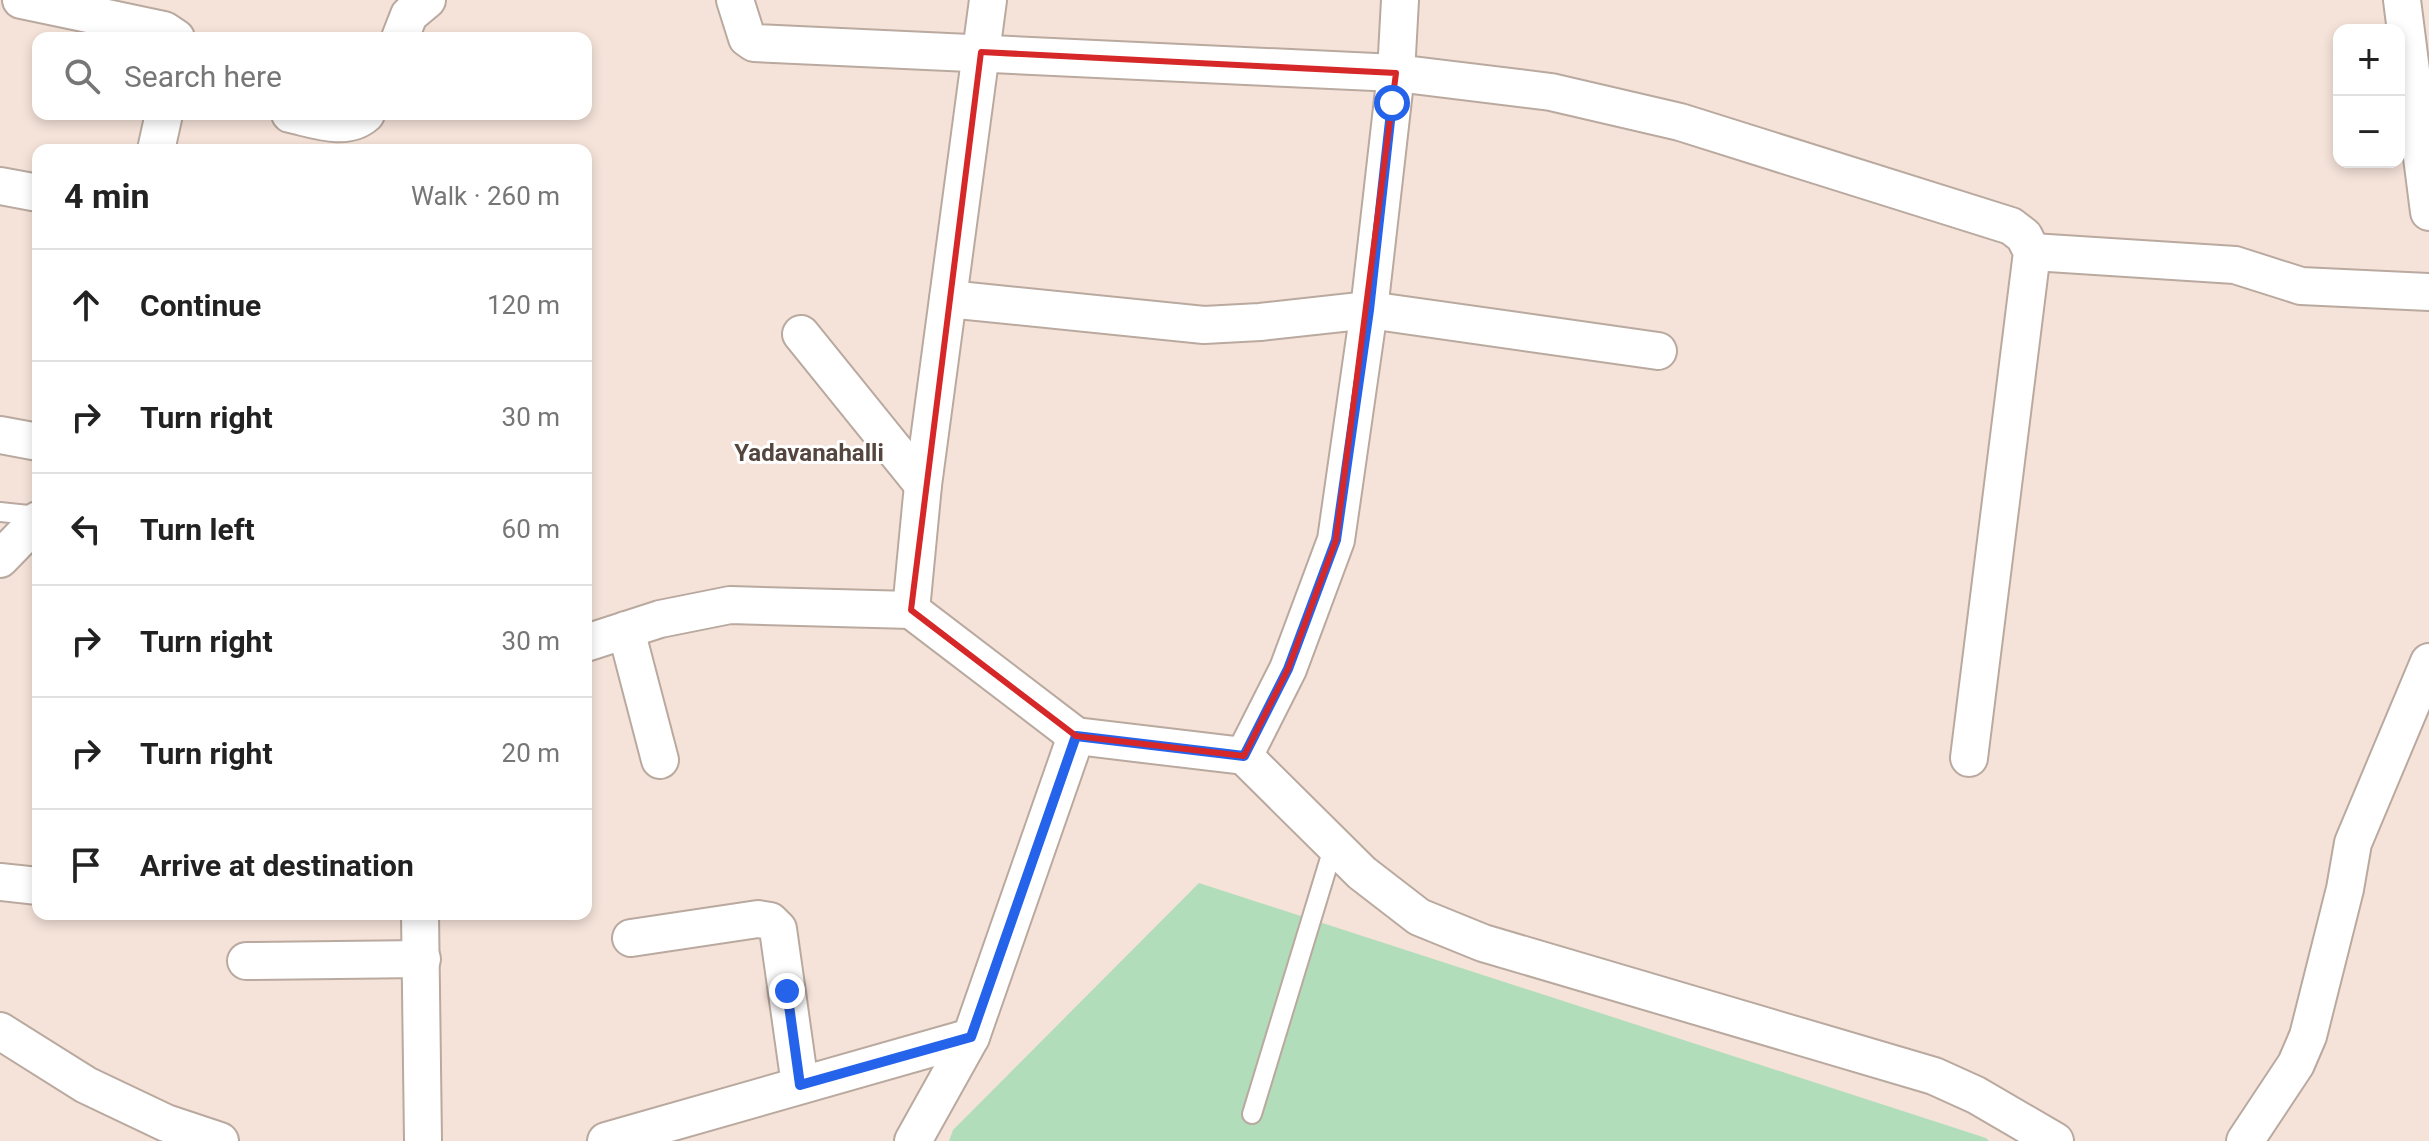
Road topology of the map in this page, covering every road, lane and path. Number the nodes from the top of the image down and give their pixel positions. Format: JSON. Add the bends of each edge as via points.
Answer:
{"nodes":[{"id":1,"x":21,"y":0,"type":"edge"},
{"id":2,"x":427,"y":0,"type":"edge"},
{"id":3,"x":735,"y":0,"type":"edge"},
{"id":4,"x":988,"y":0,"type":"edge"},
{"id":5,"x":1400,"y":0,"type":"edge"},
{"id":6,"x":2402,"y":0,"type":"edge"},
{"id":7,"x":167,"y":32,"type":"edge"},
{"id":8,"x":402,"y":32,"type":"edge"},
{"id":9,"x":981,"y":52,"type":"junction"},
{"id":10,"x":1396,"y":73,"type":"junction"},
{"id":11,"x":163,"y":120,"type":"edge"},
{"id":12,"x":321,"y":120,"type":"edge"},
{"id":13,"x":359,"y":120,"type":"edge"},
{"id":14,"x":157,"y":144,"type":"edge"},
{"id":15,"x":0,"y":186,"type":"edge"},
{"id":16,"x":32,"y":192,"type":"edge"},
{"id":17,"x":2429,"y":212,"type":"edge"},
{"id":18,"x":2032,"y":252,"type":"junction"},
{"id":19,"x":2429,"y":292,"type":"edge"},
{"id":20,"x":948,"y":299,"type":"junction"},
{"id":21,"x":1369,"y":310,"type":"junction"},
{"id":22,"x":801,"y":334,"type":"dead end"},
{"id":23,"x":1658,"y":351,"type":"dead end"},
{"id":24,"x":0,"y":435,"type":"edge"},
{"id":25,"x":32,"y":441,"type":"edge"},
{"id":26,"x":923,"y":485,"type":"junction"},
{"id":27,"x":0,"y":512,"type":"edge"},
{"id":28,"x":32,"y":517,"type":"edge"},
{"id":29,"x":32,"y":524,"type":"edge"},
{"id":30,"x":0,"y":559,"type":"edge"},
{"id":31,"x":911,"y":610,"type":"junction"},
{"id":32,"x":626,"y":630,"type":"junction"},
{"id":33,"x":592,"y":641,"type":"edge"},
{"id":34,"x":2429,"y":662,"type":"edge"},
{"id":35,"x":1076,"y":736,"type":"junction"},
{"id":36,"x":1244,"y":756,"type":"junction"},
{"id":37,"x":1969,"y":758,"type":"dead end"},
{"id":38,"x":660,"y":760,"type":"dead end"},
{"id":39,"x":1334,"y":845,"type":"junction"},
{"id":40,"x":0,"y":882,"type":"edge"},
{"id":41,"x":32,"y":885,"type":"edge"},
{"id":42,"x":420,"y":920,"type":"edge"},
{"id":43,"x":631,"y":938,"type":"dead end"},
{"id":44,"x":422,"y":959,"type":"junction"},
{"id":45,"x":246,"y":961,"type":"dead end"},
{"id":46,"x":0,"y":1031,"type":"edge"},
{"id":47,"x":971,"y":1037,"type":"junction"},
{"id":48,"x":800,"y":1085,"type":"junction"},
{"id":49,"x":1252,"y":1114,"type":"dead end"},
{"id":50,"x":220,"y":1141,"type":"edge"},
{"id":51,"x":423,"y":1141,"type":"edge"},
{"id":52,"x":606,"y":1141,"type":"edge"},
{"id":53,"x":913,"y":1141,"type":"edge"},
{"id":54,"x":2055,"y":1141,"type":"edge"},
{"id":55,"x":2245,"y":1141,"type":"edge"}],
"edges":[{"from":1,"to":7,"type":"street"},
{"from":2,"to":8,"type":"street","via":[[409,15]]},
{"from":3,"to":9,"type":"street","via":[[747,38],[754,43]]},
{"from":4,"to":9,"type":"street"},
{"from":5,"to":10,"type":"street"},
{"from":6,"to":17,"type":"street"},
{"from":9,"to":10,"type":"street"},
{"from":9,"to":20,"type":"street"},
{"from":10,"to":18,"type":"street","via":[[1551,92],[1680,122],[2011,226]]},
{"from":10,"to":21,"type":"street"},
{"from":11,"to":14,"type":"street"},
{"from":12,"to":13,"type":"street"},
{"from":15,"to":16,"type":"street"},
{"from":18,"to":19,"type":"street","via":[[2235,265],[2301,286]]},
{"from":18,"to":37,"type":"street"},
{"from":20,"to":21,"type":"street","via":[[1204,325]]},
{"from":20,"to":26,"type":"street"},
{"from":21,"to":23,"type":"street"},
{"from":21,"to":36,"type":"street","via":[[1336,540],[1288,669]]},
{"from":22,"to":26,"type":"street"},
{"from":24,"to":25,"type":"street"},
{"from":26,"to":31,"type":"street"},
{"from":27,"to":28,"type":"lane"},
{"from":29,"to":30,"type":"street"},
{"from":31,"to":32,"type":"street","via":[[730,605]]},
{"from":31,"to":35,"type":"street"},
{"from":32,"to":33,"type":"street"},
{"from":32,"to":38,"type":"street"},
{"from":34,"to":55,"type":"street","via":[[2353,843],[2308,1036],[2296,1064]]},
{"from":35,"to":36,"type":"street"},
{"from":35,"to":47,"type":"street"},
{"from":36,"to":39,"type":"street"},
{"from":39,"to":49,"type":"lane"},
{"from":39,"to":54,"type":"street","via":[[1419,917],[1483,943],[1934,1076]]},
{"from":40,"to":41,"type":"street"},
{"from":42,"to":44,"type":"street"},
{"from":43,"to":48,"type":"street","via":[[770,921],[778,929]]},
{"from":44,"to":45,"type":"street"},
{"from":44,"to":51,"type":"street"},
{"from":46,"to":50,"type":"street","via":[[86,1085],[166,1123]]},
{"from":47,"to":48,"type":"street"},
{"from":47,"to":53,"type":"street"},
{"from":48,"to":52,"type":"street"}]}
